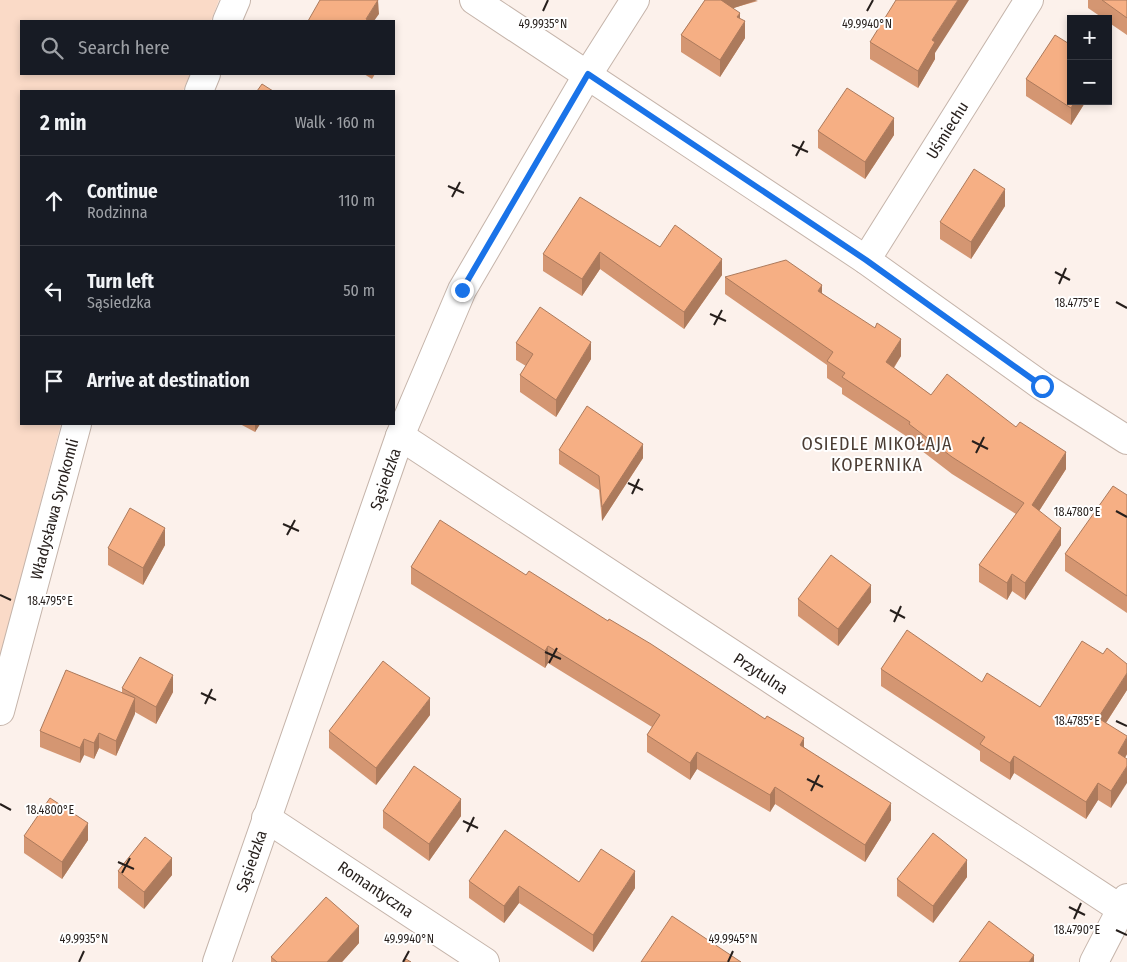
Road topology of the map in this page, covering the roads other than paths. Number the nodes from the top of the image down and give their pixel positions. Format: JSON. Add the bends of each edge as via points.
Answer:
{"nodes":[{"id":1,"x":236,"y":0,"type":"edge"},
{"id":2,"x":474,"y":0,"type":"edge"},
{"id":3,"x":634,"y":0,"type":"edge"},
{"id":4,"x":1029,"y":0,"type":"edge"},
{"id":5,"x":227,"y":20,"type":"edge"},
{"id":6,"x":588,"y":74,"type":"junction"},
{"id":7,"x":206,"y":75,"type":"edge"},
{"id":8,"x":199,"y":90,"type":"edge"},
{"id":9,"x":866,"y":260,"type":"junction"},
{"id":10,"x":77,"y":425,"type":"edge"},
{"id":11,"x":400,"y":436,"type":"junction"},
{"id":12,"x":1127,"y":440,"type":"edge"},
{"id":13,"x":0,"y":711,"type":"edge"},
{"id":14,"x":266,"y":818,"type":"junction"},
{"id":15,"x":1124,"y":904,"type":"edge"},
{"id":16,"x":217,"y":962,"type":"edge"},
{"id":17,"x":485,"y":962,"type":"edge"},
{"id":18,"x":1094,"y":962,"type":"edge"}],
"edges":[{"from":1,"to":5,"type":"street"},
{"from":2,"to":6,"type":"street"},
{"from":3,"to":6,"type":"street","name":"Sąsiedzka"},
{"from":4,"to":9,"type":"street","name":"Uśmiechu"},
{"from":6,"to":9,"type":"street"},
{"from":6,"to":11,"type":"street","name":"Sąsiedzka","via":[[462,290]]},
{"from":7,"to":8,"type":"street"},
{"from":9,"to":12,"type":"street","via":[[1042,386]]},
{"from":10,"to":13,"type":"street","name":"Władysława Syrokomli"},
{"from":11,"to":14,"type":"street","name":"Sąsiedzka"},
{"from":11,"to":15,"type":"street","name":"Przytulna"},
{"from":14,"to":16,"type":"street","name":"Sąsiedzka"},
{"from":14,"to":17,"type":"street","name":"Romantyczna"},
{"from":15,"to":18,"type":"street"}]}
